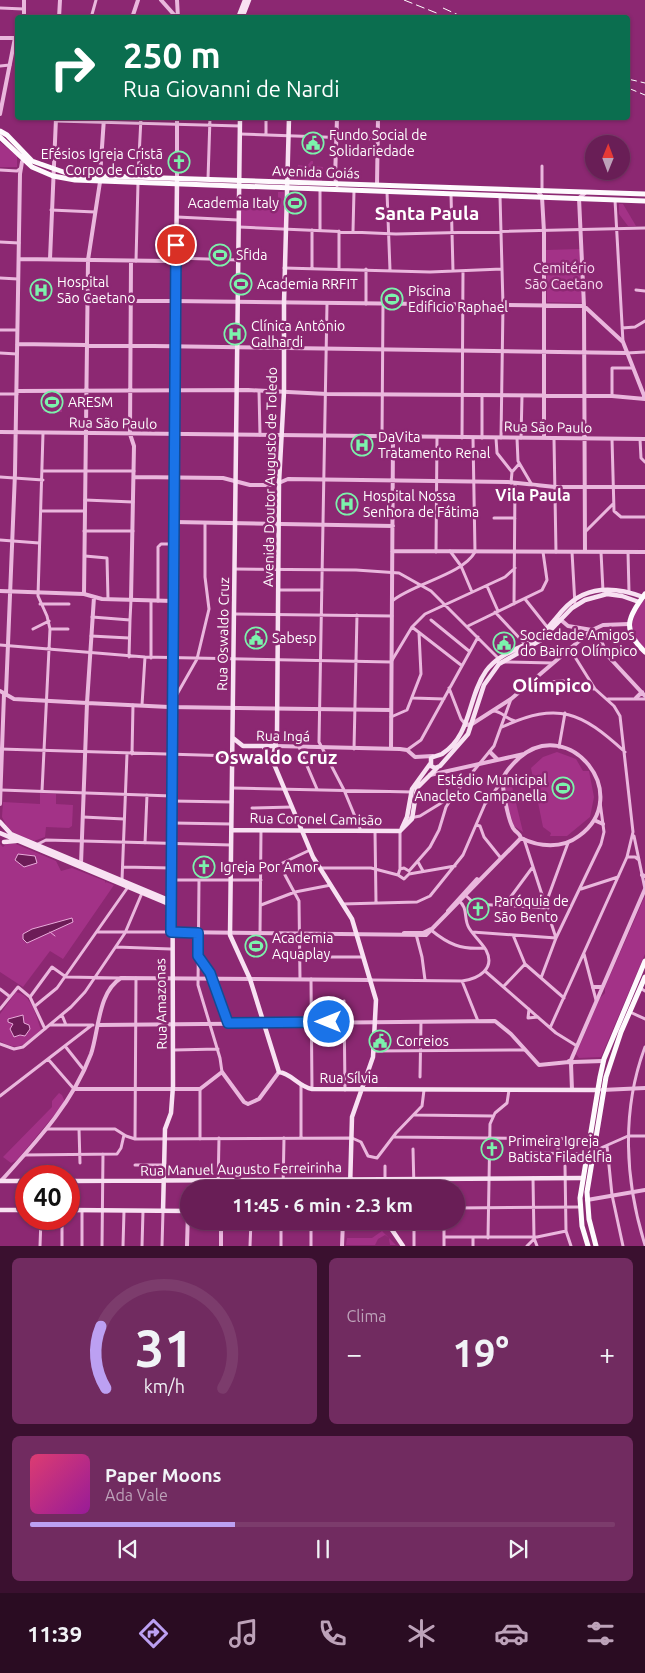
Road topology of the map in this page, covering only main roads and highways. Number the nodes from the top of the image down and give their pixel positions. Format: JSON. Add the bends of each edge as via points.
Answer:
{"nodes":[{"id":1,"x":247,"y":0,"type":"edge"},
{"id":2,"x":241,"y":15,"type":"edge"},
{"id":3,"x":240,"y":120,"type":"edge"},
{"id":4,"x":289,"y":120,"type":"edge"},
{"id":5,"x":0,"y":131,"type":"edge"},
{"id":6,"x":0,"y":137,"type":"edge"},
{"id":7,"x":26,"y":158,"type":"junction"},
{"id":8,"x":100,"y":179,"type":"junction"},
{"id":9,"x":239,"y":180,"type":"junction"},
{"id":10,"x":177,"y":181,"type":"junction"},
{"id":11,"x":286,"y":182,"type":"junction"},
{"id":12,"x":239,"y":187,"type":"junction"},
{"id":13,"x":286,"y":188,"type":"junction"},
{"id":14,"x":540,"y":193,"type":"junction"},
{"id":15,"x":645,"y":194,"type":"edge"},
{"id":16,"x":645,"y":201,"type":"edge"},
{"id":17,"x":603,"y":591,"type":"junction"},
{"id":18,"x":644,"y":595,"type":"edge"},
{"id":19,"x":639,"y":602,"type":"junction"},
{"id":20,"x":645,"y":652,"type":"edge"},
{"id":21,"x":233,"y":738,"type":"junction"},
{"id":22,"x":276,"y":746,"type":"junction"},
{"id":23,"x":264,"y":747,"type":"junction"},
{"id":24,"x":435,"y":756,"type":"junction"},
{"id":25,"x":430,"y":762,"type":"junction"},
{"id":26,"x":274,"y":764,"type":"junction"},
{"id":27,"x":439,"y":766,"type":"junction"},
{"id":28,"x":413,"y":792,"type":"junction"},
{"id":29,"x":0,"y":822,"type":"edge"},
{"id":30,"x":232,"y":827,"type":"junction"},
{"id":31,"x":302,"y":830,"type":"junction"},
{"id":32,"x":0,"y":833,"type":"edge"},
{"id":33,"x":17,"y":841,"type":"junction"},
{"id":34,"x":4,"y":842,"type":"dead end"},
{"id":35,"x":81,"y":865,"type":"junction"},
{"id":36,"x":171,"y":903,"type":"junction"},
{"id":37,"x":645,"y":961,"type":"edge"},
{"id":38,"x":645,"y":977,"type":"edge"},
{"id":39,"x":643,"y":989,"type":"edge"},
{"id":40,"x":613,"y":1054,"type":"junction"},
{"id":41,"x":603,"y":1061,"type":"junction"},
{"id":42,"x":607,"y":1070,"type":"junction"},
{"id":43,"x":279,"y":1072,"type":"joint"},
{"id":44,"x":604,"y":1087,"type":"junction"},
{"id":45,"x":360,"y":1090,"type":"junction"},
{"id":46,"x":597,"y":1090,"type":"junction"},
{"id":47,"x":583,"y":1178,"type":"junction"},
{"id":48,"x":351,"y":1179,"type":"junction"},
{"id":49,"x":385,"y":1179,"type":"joint"},
{"id":50,"x":0,"y":1181,"type":"edge"},
{"id":51,"x":15,"y":1181,"type":"edge"},
{"id":52,"x":80,"y":1181,"type":"edge"},
{"id":53,"x":163,"y":1181,"type":"junction"},
{"id":54,"x":588,"y":1184,"type":"junction"},
{"id":55,"x":587,"y":1200,"type":"junction"},
{"id":56,"x":580,"y":1207,"type":"junction"},
{"id":57,"x":0,"y":1210,"type":"edge"},
{"id":58,"x":15,"y":1210,"type":"edge"},
{"id":59,"x":80,"y":1210,"type":"edge"},
{"id":60,"x":163,"y":1211,"type":"junction"},
{"id":61,"x":180,"y":1211,"type":"edge"},
{"id":62,"x":393,"y":1230,"type":"edge"},
{"id":63,"x":403,"y":1246,"type":"edge"},
{"id":64,"x":588,"y":1246,"type":"edge"},
{"id":65,"x":596,"y":1246,"type":"edge"}],
"edges":[{"from":1,"to":2,"type":"main road"},
{"from":3,"to":9,"type":"main road","name":"Rua Oswaldo Cruz"},
{"from":4,"to":11,"type":"main road","name":"Avenida Doutor Augusto de Toledo"},
{"from":5,"to":7,"type":"main road","name":"Avenida Goiás","via":[[8,135]]},
{"from":6,"to":7,"type":"main road","name":"Avenida Goiás"},
{"from":7,"to":8,"type":"main road","name":"Avenida Goiás","via":[[32,167],[53,173]]},
{"from":8,"to":10,"type":"main road","name":"Avenida Goiás","via":[[138,183]]},
{"from":8,"to":10,"type":"main road","name":"Avenida Goiás","via":[[138,176]]},
{"from":9,"to":10,"type":"main road","name":"Avenida Goiás"},
{"from":9,"to":11,"type":"main road","name":"Avenida Goiás"},
{"from":9,"to":12,"type":"main road","name":"Rua Oswaldo Cruz"},
{"from":10,"to":12,"type":"main road","name":"Avenida Goiás"},
{"from":10,"to":36,"type":"main road","name":"Rua Amazonas"},
{"from":11,"to":13,"type":"main road","name":"Avenida Doutor Augusto de Toledo"},
{"from":11,"to":14,"type":"main road","name":"Avenida Goiás"},
{"from":12,"to":13,"type":"main road","name":"Avenida Goiás"},
{"from":12,"to":21,"type":"main road","name":"Rua Oswaldo Cruz"},
{"from":13,"to":14,"type":"main road","name":"Avenida Goiás","via":[[500,196]]},
{"from":13,"to":22,"type":"main road","name":"Avenida Doutor Augusto de Toledo"},
{"from":14,"to":15,"type":"main road","name":"Avenida Goiás"},
{"from":14,"to":16,"type":"main road","name":"Avenida Goiás"},
{"from":17,"to":18,"type":"main road"},
{"from":17,"to":19,"type":"main road"},
{"from":17,"to":24,"type":"main road","via":[[574,600],[548,628],[498,658],[479,683],[466,725],[447,749]]},
{"from":17,"to":27,"type":"main road","via":[[575,605],[541,640],[493,670],[484,685],[466,736]]},
{"from":18,"to":19,"type":"main road"},
{"from":19,"to":20,"type":"main road","via":[[629,624],[633,638]]},
{"from":21,"to":23,"type":"main road","name":"Rua Ingá","via":[[243,746]]},
{"from":21,"to":30,"type":"main road","name":"Rua Oswaldo Cruz"},
{"from":22,"to":23,"type":"main road","name":"Rua Ingá"},
{"from":22,"to":26,"type":"main road","name":"Avenida Doutor Augusto de Toledo","via":[[272,752]]},
{"from":23,"to":26,"type":"main road"},
{"from":24,"to":25,"type":"main road"},
{"from":24,"to":27,"type":"main road","via":[[440,758]]},
{"from":25,"to":27,"type":"main road","via":[[433,767]]},
{"from":25,"to":28,"type":"main road"},
{"from":26,"to":31,"type":"main road"},
{"from":27,"to":28,"type":"main road"},
{"from":28,"to":31,"type":"main road","name":"Rua Coronel Camisão","via":[[410,818],[400,831]]},
{"from":29,"to":35,"type":"main road","via":[[8,833]]},
{"from":30,"to":31,"type":"main road","name":"Rua Coronel Camisão"},
{"from":30,"to":43,"type":"main road","name":"Rua Oswaldo Cruz","via":[[230,933],[250,979]]},
{"from":31,"to":45,"type":"main road","via":[[319,868],[352,919],[376,1000],[374,1051]]},
{"from":32,"to":33,"type":"main road"},
{"from":33,"to":34,"type":"main road"},
{"from":33,"to":35,"type":"main road"},
{"from":35,"to":36,"type":"main road"},
{"from":35,"to":36,"type":"main road"},
{"from":36,"to":53,"type":"main road","name":"Rua Amazonas","via":[[173,1090],[164,1139]]},
{"from":37,"to":41,"type":"main road"},
{"from":38,"to":39,"type":"main road"},
{"from":39,"to":40,"type":"main road"},
{"from":40,"to":41,"type":"main road"},
{"from":40,"to":42,"type":"main road"},
{"from":41,"to":42,"type":"main road"},
{"from":41,"to":46,"type":"main road"},
{"from":42,"to":44,"type":"main road"},
{"from":43,"to":45,"type":"main road","name":"Rua Sílvia","via":[[312,1089]]},
{"from":44,"to":46,"type":"main road"},
{"from":44,"to":54,"type":"main road"},
{"from":45,"to":46,"type":"main road","name":"Rua Sílvia"},
{"from":45,"to":48,"type":"main road","via":[[352,1117]]},
{"from":46,"to":47,"type":"main road"},
{"from":47,"to":49,"type":"main road","name":"Rua Manuel Augusto Ferreirinha"},
{"from":47,"to":54,"type":"main road"},
{"from":47,"to":56,"type":"main road"},
{"from":48,"to":49,"type":"main road","name":"Rua Manuel Augusto Ferreirinha"},
{"from":48,"to":53,"type":"main road","name":"Rua Manuel Augusto Ferreirinha"},
{"from":50,"to":51,"type":"main road"},
{"from":52,"to":53,"type":"main road","name":"Rua Manuel Augusto Ferreirinha"},
{"from":53,"to":60,"type":"main road","name":"Rua Amazonas"},
{"from":54,"to":55,"type":"main road"},
{"from":55,"to":56,"type":"main road"},
{"from":55,"to":65,"type":"main road"},
{"from":56,"to":64,"type":"main road"},
{"from":57,"to":58,"type":"main road"},
{"from":59,"to":60,"type":"main road"},
{"from":60,"to":61,"type":"main road"},
{"from":62,"to":63,"type":"main road"}]}
